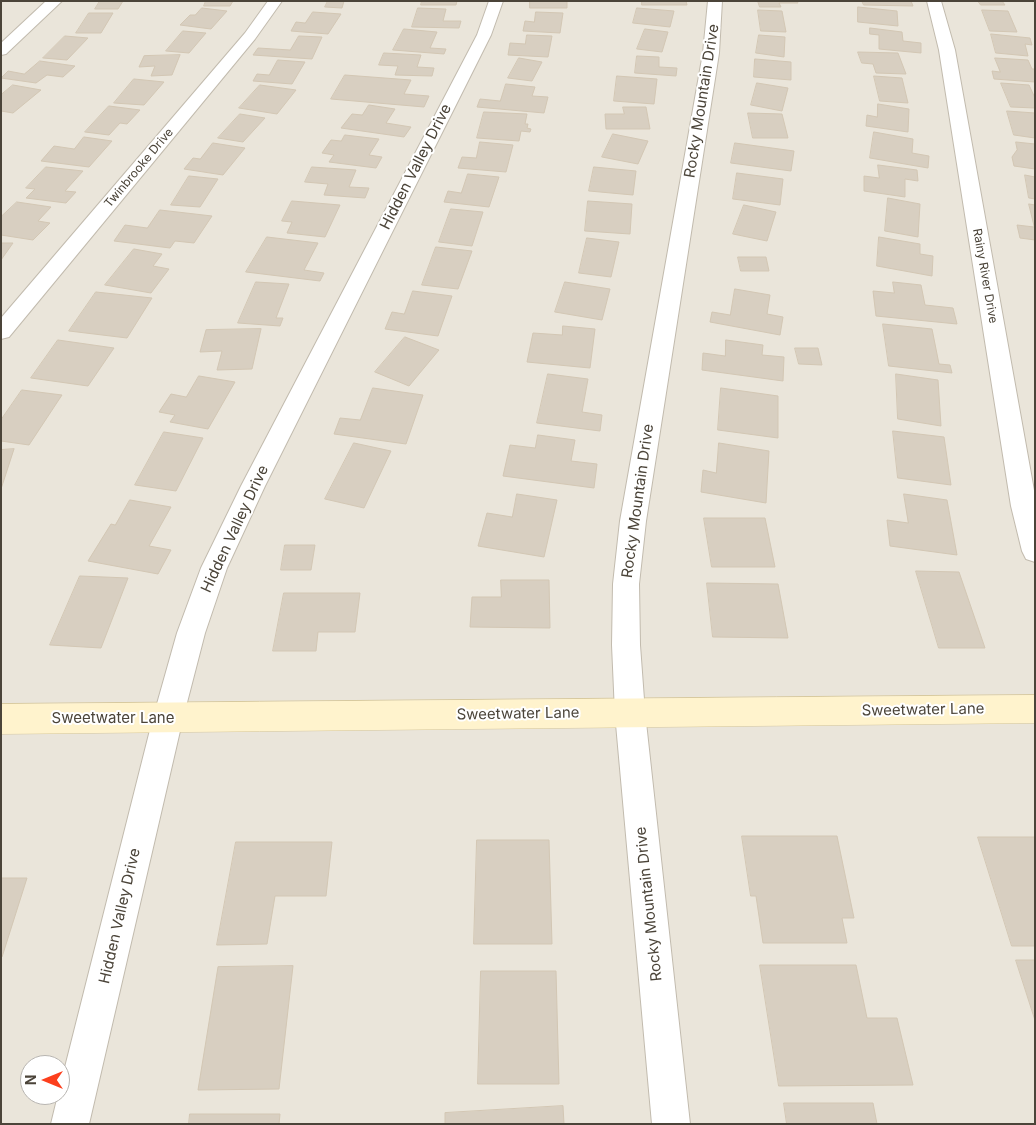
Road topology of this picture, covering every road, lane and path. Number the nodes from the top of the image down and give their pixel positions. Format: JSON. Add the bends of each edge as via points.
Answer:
{"nodes":[{"id":1,"x":55,"y":1,"type":"edge"},
{"id":2,"x":275,"y":1,"type":"edge"},
{"id":3,"x":496,"y":1,"type":"edge"},
{"id":4,"x":715,"y":1,"type":"edge"},
{"id":5,"x":934,"y":1,"type":"edge"},
{"id":6,"x":1,"y":51,"type":"edge"},
{"id":7,"x":1,"y":332,"type":"edge"},
{"id":8,"x":1035,"y":552,"type":"edge"},
{"id":9,"x":1035,"y":709,"type":"edge"},
{"id":10,"x":630,"y":713,"type":"junction"},
{"id":11,"x":168,"y":718,"type":"junction"},
{"id":12,"x":1,"y":719,"type":"edge"},
{"id":13,"x":70,"y":1124,"type":"edge"},
{"id":14,"x":671,"y":1124,"type":"edge"}],
"edges":[{"from":1,"to":6,"type":"street"},
{"from":2,"to":7,"type":"street","name":"Twinbrooke Drive","via":[[250,36]]},
{"from":3,"to":11,"type":"street","name":"Hidden Valley Drive","via":[[484,35],[214,568],[191,632]]},
{"from":4,"to":10,"type":"street","name":"Rocky Mountain Drive","via":[[711,53],[632,521],[626,584]]},
{"from":5,"to":8,"type":"street","name":"Rainy River Drive","via":[[947,50],[1024,506]]},
{"from":9,"to":10,"type":"street","name":"Sweetwater Lane"},
{"from":10,"to":11,"type":"street","name":"Sweetwater Lane"},
{"from":10,"to":14,"type":"street","name":"Rocky Mountain Drive"},
{"from":11,"to":12,"type":"street","name":"Sweetwater Lane"},
{"from":11,"to":13,"type":"street","name":"Hidden Valley Drive"}]}
